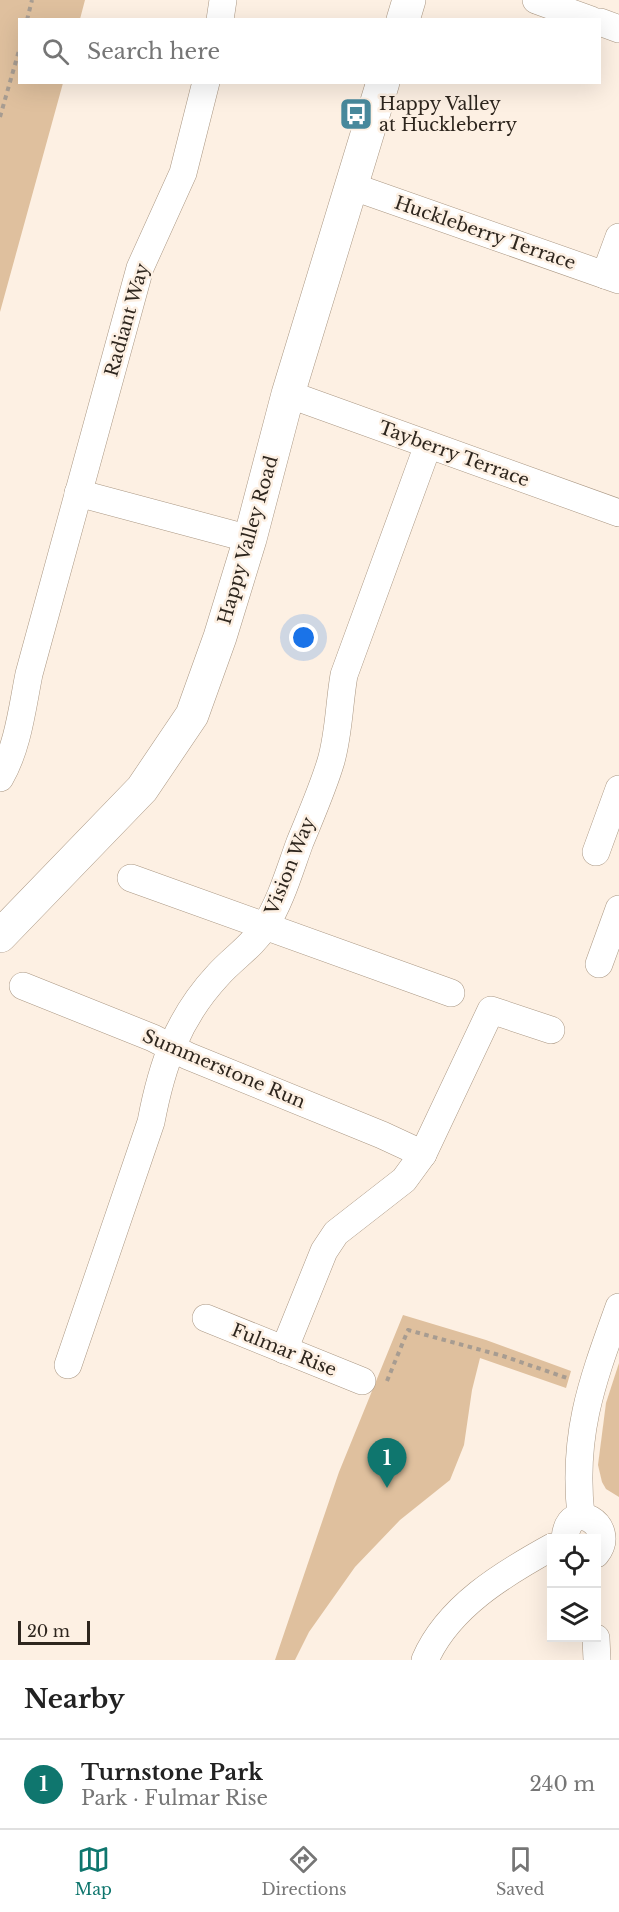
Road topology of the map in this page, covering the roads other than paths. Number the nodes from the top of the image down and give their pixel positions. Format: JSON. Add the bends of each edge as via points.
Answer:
{"nodes":[{"id":1,"x":223,"y":0,"type":"edge"},
{"id":2,"x":409,"y":0,"type":"edge"},
{"id":3,"x":536,"y":0,"type":"edge"},
{"id":4,"x":220,"y":18,"type":"edge"},
{"id":5,"x":404,"y":18,"type":"edge"},
{"id":6,"x":586,"y":18,"type":"edge"},
{"id":7,"x":601,"y":22,"type":"edge"},
{"id":8,"x":619,"y":29,"type":"edge"},
{"id":9,"x":205,"y":84,"type":"edge"},
{"id":10,"x":383,"y":84,"type":"edge"},
{"id":11,"x":351,"y":186,"type":"junction"},
{"id":12,"x":619,"y":237,"type":"edge"},
{"id":13,"x":612,"y":278,"type":"edge"},
{"id":14,"x":288,"y":394,"type":"junction"},
{"id":15,"x":428,"y":445,"type":"junction"},
{"id":16,"x":78,"y":493,"type":"junction"},
{"id":17,"x":619,"y":513,"type":"edge"},
{"id":18,"x":250,"y":538,"type":"junction"},
{"id":19,"x":0,"y":778,"type":"edge"},
{"id":20,"x":619,"y":789,"type":"edge"},
{"id":21,"x":596,"y":852,"type":"dead end"},
{"id":22,"x":131,"y":878,"type":"dead end"},
{"id":23,"x":619,"y":909,"type":"edge"},
{"id":24,"x":265,"y":926,"type":"junction"},
{"id":25,"x":0,"y":936,"type":"edge"},
{"id":26,"x":599,"y":964,"type":"dead end"},
{"id":27,"x":22,"y":986,"type":"dead end"},
{"id":28,"x":451,"y":993,"type":"dead end"},
{"id":29,"x":550,"y":1030,"type":"dead end"},
{"id":30,"x":171,"y":1046,"type":"junction"},
{"id":31,"x":423,"y":1154,"type":"junction"},
{"id":32,"x":619,"y":1307,"type":"edge"},
{"id":33,"x":206,"y":1318,"type":"dead end"},
{"id":34,"x":284,"y":1350,"type":"junction"},
{"id":35,"x":68,"y":1365,"type":"dead end"},
{"id":36,"x":362,"y":1382,"type":"dead end"},
{"id":37,"x":581,"y":1516,"type":"junction"},
{"id":38,"x":566,"y":1534,"type":"edge"},
{"id":39,"x":607,"y":1540,"type":"edge"},
{"id":40,"x":547,"y":1550,"type":"edge"},
{"id":41,"x":596,"y":1642,"type":"edge"},
{"id":42,"x":425,"y":1660,"type":"edge"},
{"id":43,"x":597,"y":1660,"type":"edge"}],
"edges":[{"from":1,"to":4,"type":"street"},
{"from":2,"to":5,"type":"main road"},
{"from":3,"to":6,"type":"street"},
{"from":7,"to":8,"type":"street"},
{"from":9,"to":16,"type":"street","name":"Radiant Way","via":[[183,173],[140,268]]},
{"from":10,"to":11,"type":"main road","name":"Happy Valley Road"},
{"from":11,"to":13,"type":"street","name":"Huckleberry Terrace"},
{"from":11,"to":14,"type":"main road","name":"Happy Valley Road"},
{"from":12,"to":13,"type":"street"},
{"from":14,"to":15,"type":"street","name":"Tayberry Terrace"},
{"from":14,"to":18,"type":"main road","name":"Happy Valley Road"},
{"from":15,"to":17,"type":"street","name":"Tayberry Terrace"},
{"from":15,"to":24,"type":"street","name":"Vision Way","via":[[344,675],[331,762]]},
{"from":16,"to":18,"type":"street"},
{"from":16,"to":19,"type":"street","name":"Radiant Way","via":[[9,764]]},
{"from":18,"to":25,"type":"main road","name":"Happy Valley Road","via":[[192,715],[142,789]]},
{"from":20,"to":21,"type":"street"},
{"from":22,"to":24,"type":"street"},
{"from":23,"to":26,"type":"street"},
{"from":24,"to":28,"type":"street"},
{"from":24,"to":30,"type":"street","name":"Vision Way","via":[[199,995]]},
{"from":27,"to":30,"type":"street","name":"Summerstone Run"},
{"from":29,"to":31,"type":"street","via":[[490,1010]]},
{"from":30,"to":31,"type":"street","name":"Summerstone Run"},
{"from":30,"to":35,"type":"street","name":"Vision Way","via":[[151,1122]]},
{"from":31,"to":34,"type":"street","via":[[404,1180],[336,1233],[324,1251]]},
{"from":32,"to":37,"type":"street","via":[[584,1414],[579,1465]]},
{"from":33,"to":34,"type":"street","name":"Fulmar Rise"},
{"from":34,"to":36,"type":"street","name":"Fulmar Rise"},
{"from":37,"to":38,"type":"street","via":[[571,1522]]},
{"from":37,"to":39,"type":"street","via":[[601,1524]]},
{"from":40,"to":42,"type":"street","via":[[488,1586],[453,1619]]},
{"from":41,"to":43,"type":"street"}]}
